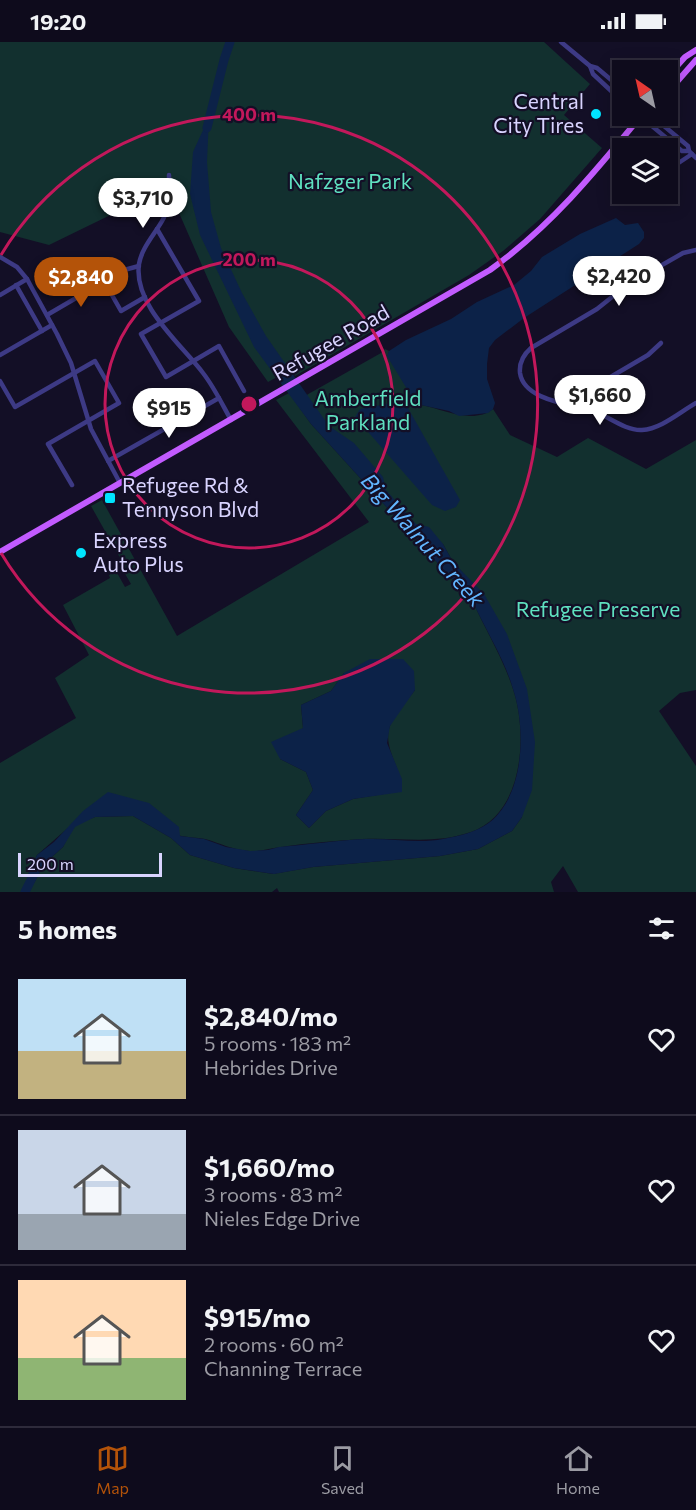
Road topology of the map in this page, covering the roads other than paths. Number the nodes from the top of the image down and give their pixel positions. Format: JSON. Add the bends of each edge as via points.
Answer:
{"nodes":[{"id":1,"x":561,"y":42,"type":"edge"},
{"id":2,"x":696,"y":50,"type":"edge"},
{"id":3,"x":696,"y":60,"type":"edge"},
{"id":4,"x":678,"y":65,"type":"edge"},
{"id":5,"x":590,"y":66,"type":"junction"},
{"id":6,"x":612,"y":81,"type":"edge"},
{"id":7,"x":678,"y":81,"type":"edge"},
{"id":8,"x":612,"y":91,"type":"edge"},
{"id":9,"x":632,"y":126,"type":"edge"},
{"id":10,"x":653,"y":126,"type":"edge"},
{"id":11,"x":664,"y":126,"type":"edge"},
{"id":12,"x":692,"y":155,"type":"edge"},
{"id":13,"x":678,"y":164,"type":"edge"},
{"id":14,"x":169,"y":175,"type":"dead end"},
{"id":15,"x":157,"y":229,"type":"junction"},
{"id":16,"x":696,"y":250,"type":"edge"},
{"id":17,"x":0,"y":257,"type":"edge"},
{"id":18,"x":139,"y":266,"type":"junction"},
{"id":19,"x":27,"y":279,"type":"junction"},
{"id":20,"x":104,"y":281,"type":"junction"},
{"id":21,"x":16,"y":285,"type":"junction"},
{"id":22,"x":0,"y":295,"type":"edge"},
{"id":23,"x":145,"y":297,"type":"junction"},
{"id":24,"x":47,"y":315,"type":"junction"},
{"id":25,"x":160,"y":323,"type":"junction"},
{"id":26,"x":52,"y":325,"type":"junction"},
{"id":27,"x":42,"y":331,"type":"junction"},
{"id":28,"x":661,"y":343,"type":"dead end"},
{"id":29,"x":0,"y":355,"type":"edge"},
{"id":30,"x":194,"y":361,"type":"junction"},
{"id":31,"x":74,"y":373,"type":"junction"},
{"id":32,"x":0,"y":381,"type":"edge"},
{"id":33,"x":244,"y":391,"type":"dead end"},
{"id":34,"x":219,"y":398,"type":"junction"},
{"id":35,"x":696,"y":403,"type":"edge"},
{"id":36,"x":588,"y":409,"type":"junction"},
{"id":37,"x":231,"y":420,"type":"junction"},
{"id":38,"x":88,"y":421,"type":"junction"},
{"id":39,"x":108,"y":461,"type":"junction"},
{"id":40,"x":120,"y":483,"type":"junction"},
{"id":41,"x":72,"y":485,"type":"dead end"},
{"id":42,"x":0,"y":552,"type":"edge"}],
"edges":[{"from":1,"to":5,"type":"street"},
{"from":2,"to":4,"type":"main road"},
{"from":3,"to":7,"type":"main road"},
{"from":5,"to":6,"type":"street"},
{"from":5,"to":8,"type":"street","via":[[593,74]]},
{"from":9,"to":37,"type":"main road","name":"Refugee Road","via":[[567,203],[515,252],[473,281]]},
{"from":10,"to":12,"type":"street"},
{"from":11,"to":12,"type":"street","via":[[688,146]]},
{"from":12,"to":13,"type":"street"},
{"from":14,"to":15,"type":"street","via":[[169,204]]},
{"from":15,"to":18,"type":"street","via":[[142,252]]},
{"from":15,"to":25,"type":"street","via":[[199,302]]},
{"from":16,"to":36,"type":"street","via":[[682,253],[627,285],[597,309],[531,348],[523,358],[522,382],[533,393]]},
{"from":17,"to":19,"type":"street"},
{"from":18,"to":20,"type":"street"},
{"from":18,"to":23,"type":"street"},
{"from":19,"to":21,"type":"street"},
{"from":19,"to":24,"type":"street"},
{"from":20,"to":23,"type":"street","via":[[121,310]]},
{"from":20,"to":24,"type":"street"},
{"from":21,"to":22,"type":"street"},
{"from":21,"to":27,"type":"street"},
{"from":23,"to":25,"type":"street"},
{"from":24,"to":26,"type":"street"},
{"from":25,"to":30,"type":"street"},
{"from":25,"to":30,"type":"street","via":[[141,334],[166,377]]},
{"from":26,"to":27,"type":"street"},
{"from":26,"to":31,"type":"street"},
{"from":27,"to":29,"type":"street"},
{"from":28,"to":36,"type":"street","via":[[602,382]]},
{"from":30,"to":33,"type":"street","via":[[219,346]]},
{"from":30,"to":34,"type":"street"},
{"from":31,"to":32,"type":"street","via":[[15,407]]},
{"from":31,"to":38,"type":"street"},
{"from":31,"to":38,"type":"street","via":[[95,361],[119,403]]},
{"from":34,"to":37,"type":"street"},
{"from":34,"to":39,"type":"street"},
{"from":35,"to":36,"type":"street","via":[[657,426],[640,430]]},
{"from":37,"to":40,"type":"main road","name":"Refugee Road"},
{"from":38,"to":39,"type":"street"},
{"from":38,"to":41,"type":"street","via":[[48,444]]},
{"from":39,"to":40,"type":"street"},
{"from":40,"to":42,"type":"main road","name":"Refugee Road"}]}
